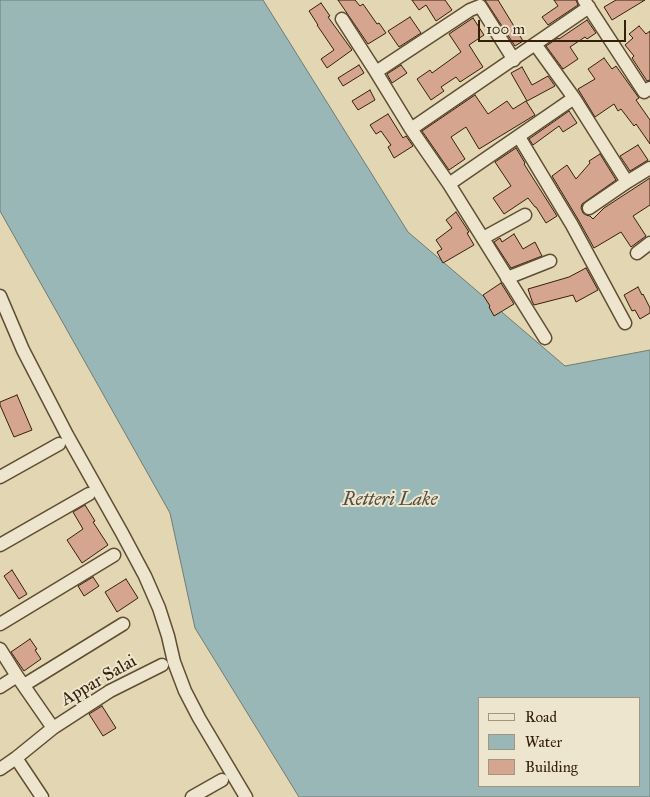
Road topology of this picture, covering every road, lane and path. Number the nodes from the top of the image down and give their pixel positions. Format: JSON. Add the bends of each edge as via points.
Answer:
{"nodes":[{"id":1,"x":587,"y":4,"type":"edge"},
{"id":2,"x":342,"y":18,"type":"dead end"},
{"id":3,"x":536,"y":44,"type":"junction"},
{"id":4,"x":514,"y":60,"type":"junction"},
{"id":5,"x":376,"y":72,"type":"junction"},
{"id":6,"x":648,"y":94,"type":"edge"},
{"id":7,"x":574,"y":98,"type":"junction"},
{"id":8,"x":412,"y":129,"type":"junction"},
{"id":9,"x":519,"y":137,"type":"junction"},
{"id":10,"x":650,"y":168,"type":"edge"},
{"id":11,"x":627,"y":182,"type":"junction"},
{"id":12,"x":449,"y":184,"type":"junction"},
{"id":13,"x":589,"y":208,"type":"dead end"},
{"id":14,"x":525,"y":215,"type":"dead end"},
{"id":15,"x":483,"y":238,"type":"junction"},
{"id":16,"x":650,"y":244,"type":"edge"},
{"id":17,"x":637,"y":253,"type":"dead end"},
{"id":18,"x":550,"y":261,"type":"dead end"},
{"id":19,"x":507,"y":278,"type":"junction"},
{"id":20,"x":0,"y":296,"type":"edge"},
{"id":21,"x":4,"y":319,"type":"edge"},
{"id":22,"x":625,"y":323,"type":"dead end"},
{"id":23,"x":545,"y":338,"type":"dead end"},
{"id":24,"x":59,"y":444,"type":"dead end"},
{"id":25,"x":0,"y":477,"type":"edge"},
{"id":26,"x":89,"y":494,"type":"dead end"},
{"id":27,"x":0,"y":545,"type":"edge"},
{"id":28,"x":114,"y":555,"type":"dead end"},
{"id":29,"x":0,"y":624,"type":"edge"},
{"id":30,"x":123,"y":624,"type":"dead end"},
{"id":31,"x":0,"y":650,"type":"edge"},
{"id":32,"x":162,"y":665,"type":"dead end"},
{"id":33,"x":20,"y":681,"type":"junction"},
{"id":34,"x":0,"y":687,"type":"edge"},
{"id":35,"x":54,"y":728,"type":"junction"},
{"id":36,"x":16,"y":758,"type":"junction"},
{"id":37,"x":0,"y":769,"type":"edge"},
{"id":38,"x":222,"y":780,"type":"dead end"},
{"id":39,"x":42,"y":797,"type":"edge"},
{"id":40,"x":192,"y":797,"type":"edge"},
{"id":41,"x":246,"y":797,"type":"edge"}],
"edges":[{"from":1,"to":3,"type":"street"},
{"from":1,"to":6,"type":"street"},
{"from":2,"to":5,"type":"street"},
{"from":3,"to":4,"type":"street"},
{"from":3,"to":7,"type":"street"},
{"from":4,"to":5,"type":"street","via":[[480,6]]},
{"from":4,"to":8,"type":"street"},
{"from":5,"to":8,"type":"street"},
{"from":7,"to":9,"type":"street"},
{"from":7,"to":11,"type":"street"},
{"from":8,"to":12,"type":"street"},
{"from":9,"to":12,"type":"street"},
{"from":9,"to":22,"type":"street"},
{"from":10,"to":11,"type":"street"},
{"from":11,"to":13,"type":"street"},
{"from":12,"to":15,"type":"street"},
{"from":14,"to":15,"type":"street"},
{"from":15,"to":19,"type":"street"},
{"from":16,"to":17,"type":"street"},
{"from":18,"to":19,"type":"street"},
{"from":19,"to":23,"type":"street"},
{"from":20,"to":21,"type":"street"},
{"from":21,"to":41,"type":"street","via":[[144,576],[159,608],[185,691]]},
{"from":24,"to":25,"type":"street"},
{"from":26,"to":27,"type":"street"},
{"from":28,"to":29,"type":"street"},
{"from":30,"to":33,"type":"street"},
{"from":31,"to":33,"type":"street"},
{"from":32,"to":35,"type":"street","name":"Appar Salai","via":[[110,691]]},
{"from":33,"to":34,"type":"street"},
{"from":33,"to":35,"type":"street"},
{"from":35,"to":36,"type":"street","name":"Appar Salai"},
{"from":36,"to":37,"type":"street","name":"Appar Salai"},
{"from":36,"to":39,"type":"street"},
{"from":38,"to":40,"type":"street"}]}
